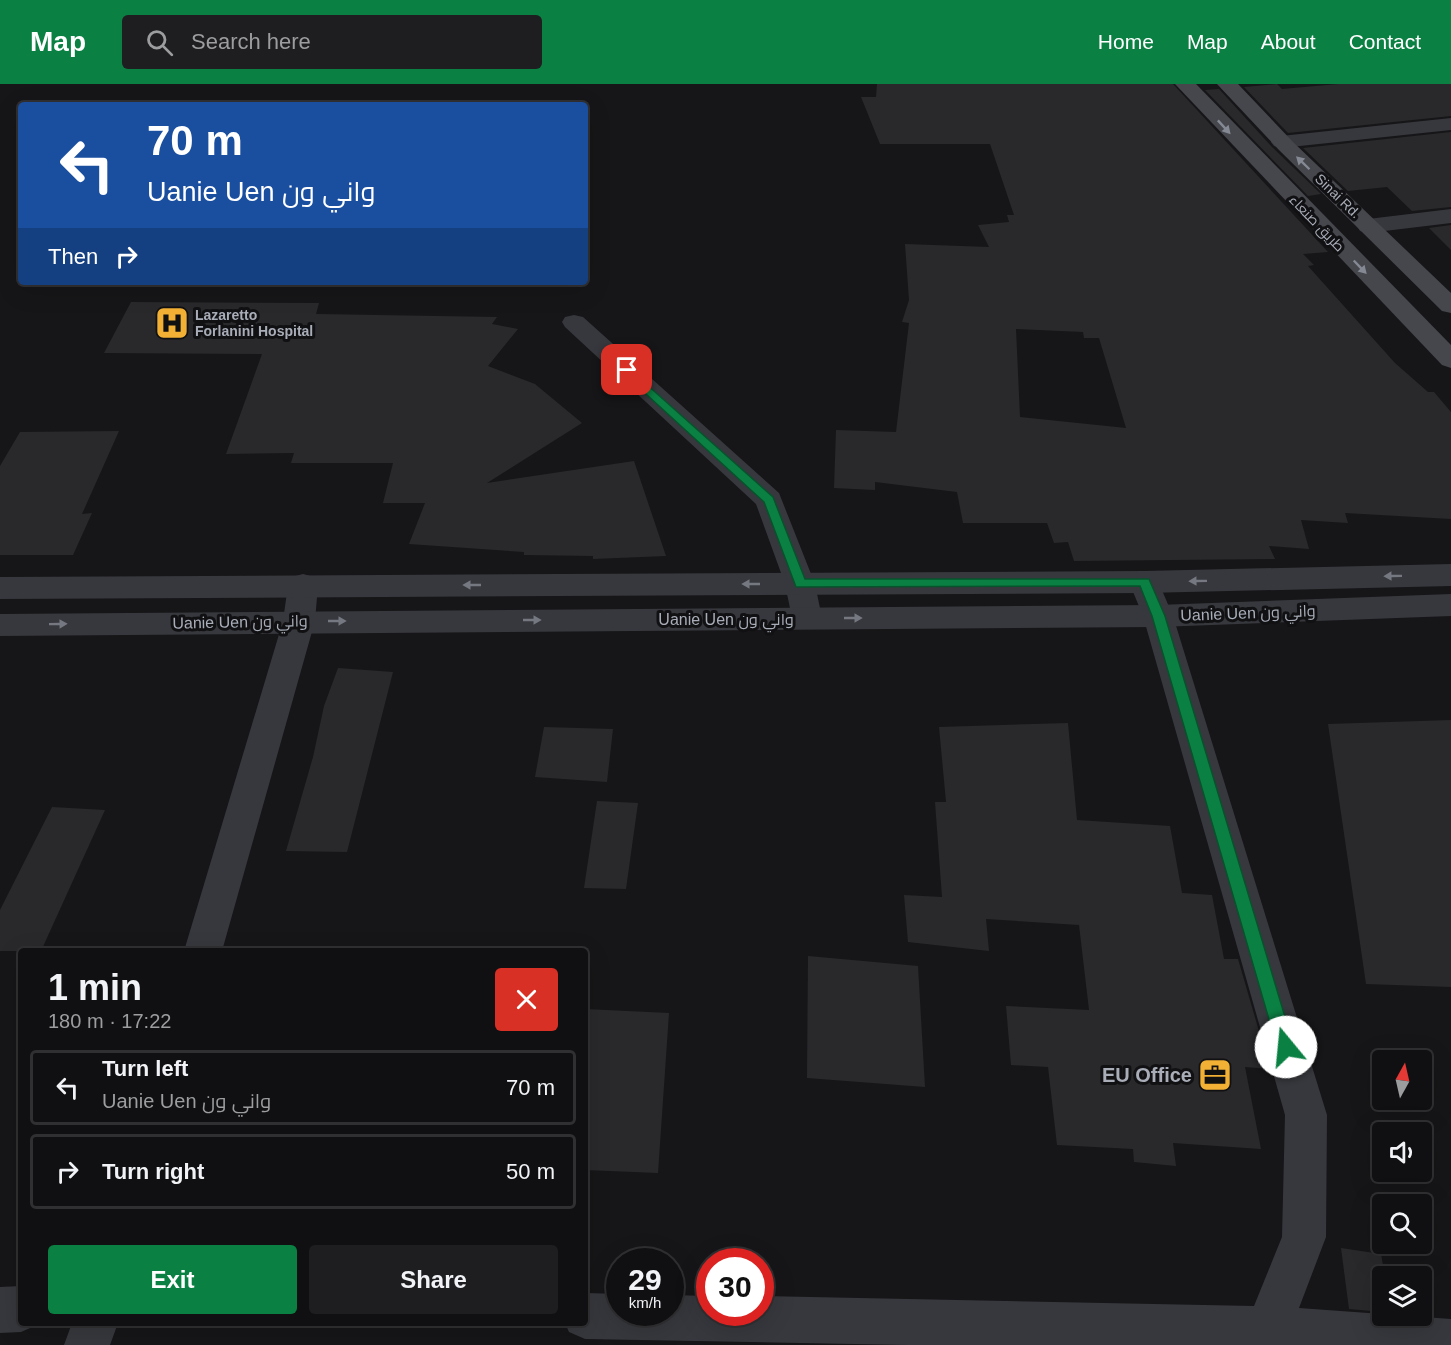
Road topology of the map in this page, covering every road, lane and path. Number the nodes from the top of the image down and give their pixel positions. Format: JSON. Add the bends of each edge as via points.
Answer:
{"nodes":[{"id":1,"x":1185,"y":84,"type":"edge"},
{"id":2,"x":1227,"y":84,"type":"edge"},
{"id":3,"x":1451,"y":124,"type":"edge"},
{"id":4,"x":1281,"y":142,"type":"junction"},
{"id":5,"x":1451,"y":216,"type":"edge"},
{"id":6,"x":1368,"y":226,"type":"junction"},
{"id":7,"x":1451,"y":306,"type":"edge"},
{"id":8,"x":574,"y":322,"type":"dead end"},
{"id":9,"x":1451,"y":360,"type":"edge"},
{"id":10,"x":1451,"y":575,"type":"edge"},
{"id":11,"x":1144,"y":582,"type":"junction"},
{"id":12,"x":800,"y":584,"type":"junction"},
{"id":13,"x":303,"y":585,"type":"junction"},
{"id":14,"x":0,"y":588,"type":"edge"},
{"id":15,"x":1451,"y":604,"type":"edge"},
{"id":16,"x":1158,"y":616,"type":"junction"},
{"id":17,"x":807,"y":618,"type":"junction"},
{"id":18,"x":299,"y":621,"type":"junction"},
{"id":19,"x":0,"y":625,"type":"edge"},
{"id":20,"x":204,"y":948,"type":"edge"},
{"id":21,"x":18,"y":1309,"type":"edge"},
{"id":22,"x":0,"y":1310,"type":"edge"},
{"id":23,"x":588,"y":1316,"type":"edge"},
{"id":24,"x":94,"y":1326,"type":"edge"},
{"id":25,"x":1268,"y":1337,"type":"edge"},
{"id":26,"x":1451,"y":1342,"type":"edge"},
{"id":27,"x":87,"y":1345,"type":"edge"}],
"edges":[{"from":1,"to":9,"type":"main road","name":"طريق صنعاء","one_way":true},
{"from":2,"to":4,"type":"main road","name":"Sinai Rd."},
{"from":3,"to":4,"type":"street"},
{"from":6,"to":4,"type":"main road","name":"Sinai Rd.","one_way":true},
{"from":5,"to":6,"type":"street"},
{"from":6,"to":7,"type":"main road","name":"Sinai Rd."},
{"from":8,"to":12,"type":"street","via":[[769,500]]},
{"from":10,"to":11,"type":"street","name":"Uanie Uen واني ون","one_way":true},
{"from":11,"to":12,"type":"street","name":"Uanie Uen واني ون"},
{"from":11,"to":16,"type":"street"},
{"from":12,"to":13,"type":"street","name":"Uanie Uen واني ون","one_way":true},
{"from":12,"to":17,"type":"street"},
{"from":13,"to":14,"type":"street","name":"Uanie Uen واني ون"},
{"from":13,"to":18,"type":"street"},
{"from":15,"to":16,"type":"street","name":"Uanie Uen واني ون"},
{"from":17,"to":16,"type":"street","name":"Uanie Uen واني ون","one_way":true},
{"from":16,"to":25,"type":"street","via":[[1306,1115],[1304,1237]]},
{"from":18,"to":17,"type":"street","name":"Uanie Uen واني ون","one_way":true},
{"from":19,"to":18,"type":"street","name":"Uanie Uen واني ون","one_way":true},
{"from":18,"to":20,"type":"street"},
{"from":21,"to":22,"type":"street"},
{"from":23,"to":25,"type":"street"},
{"from":24,"to":27,"type":"street"},
{"from":25,"to":26,"type":"street"}]}
